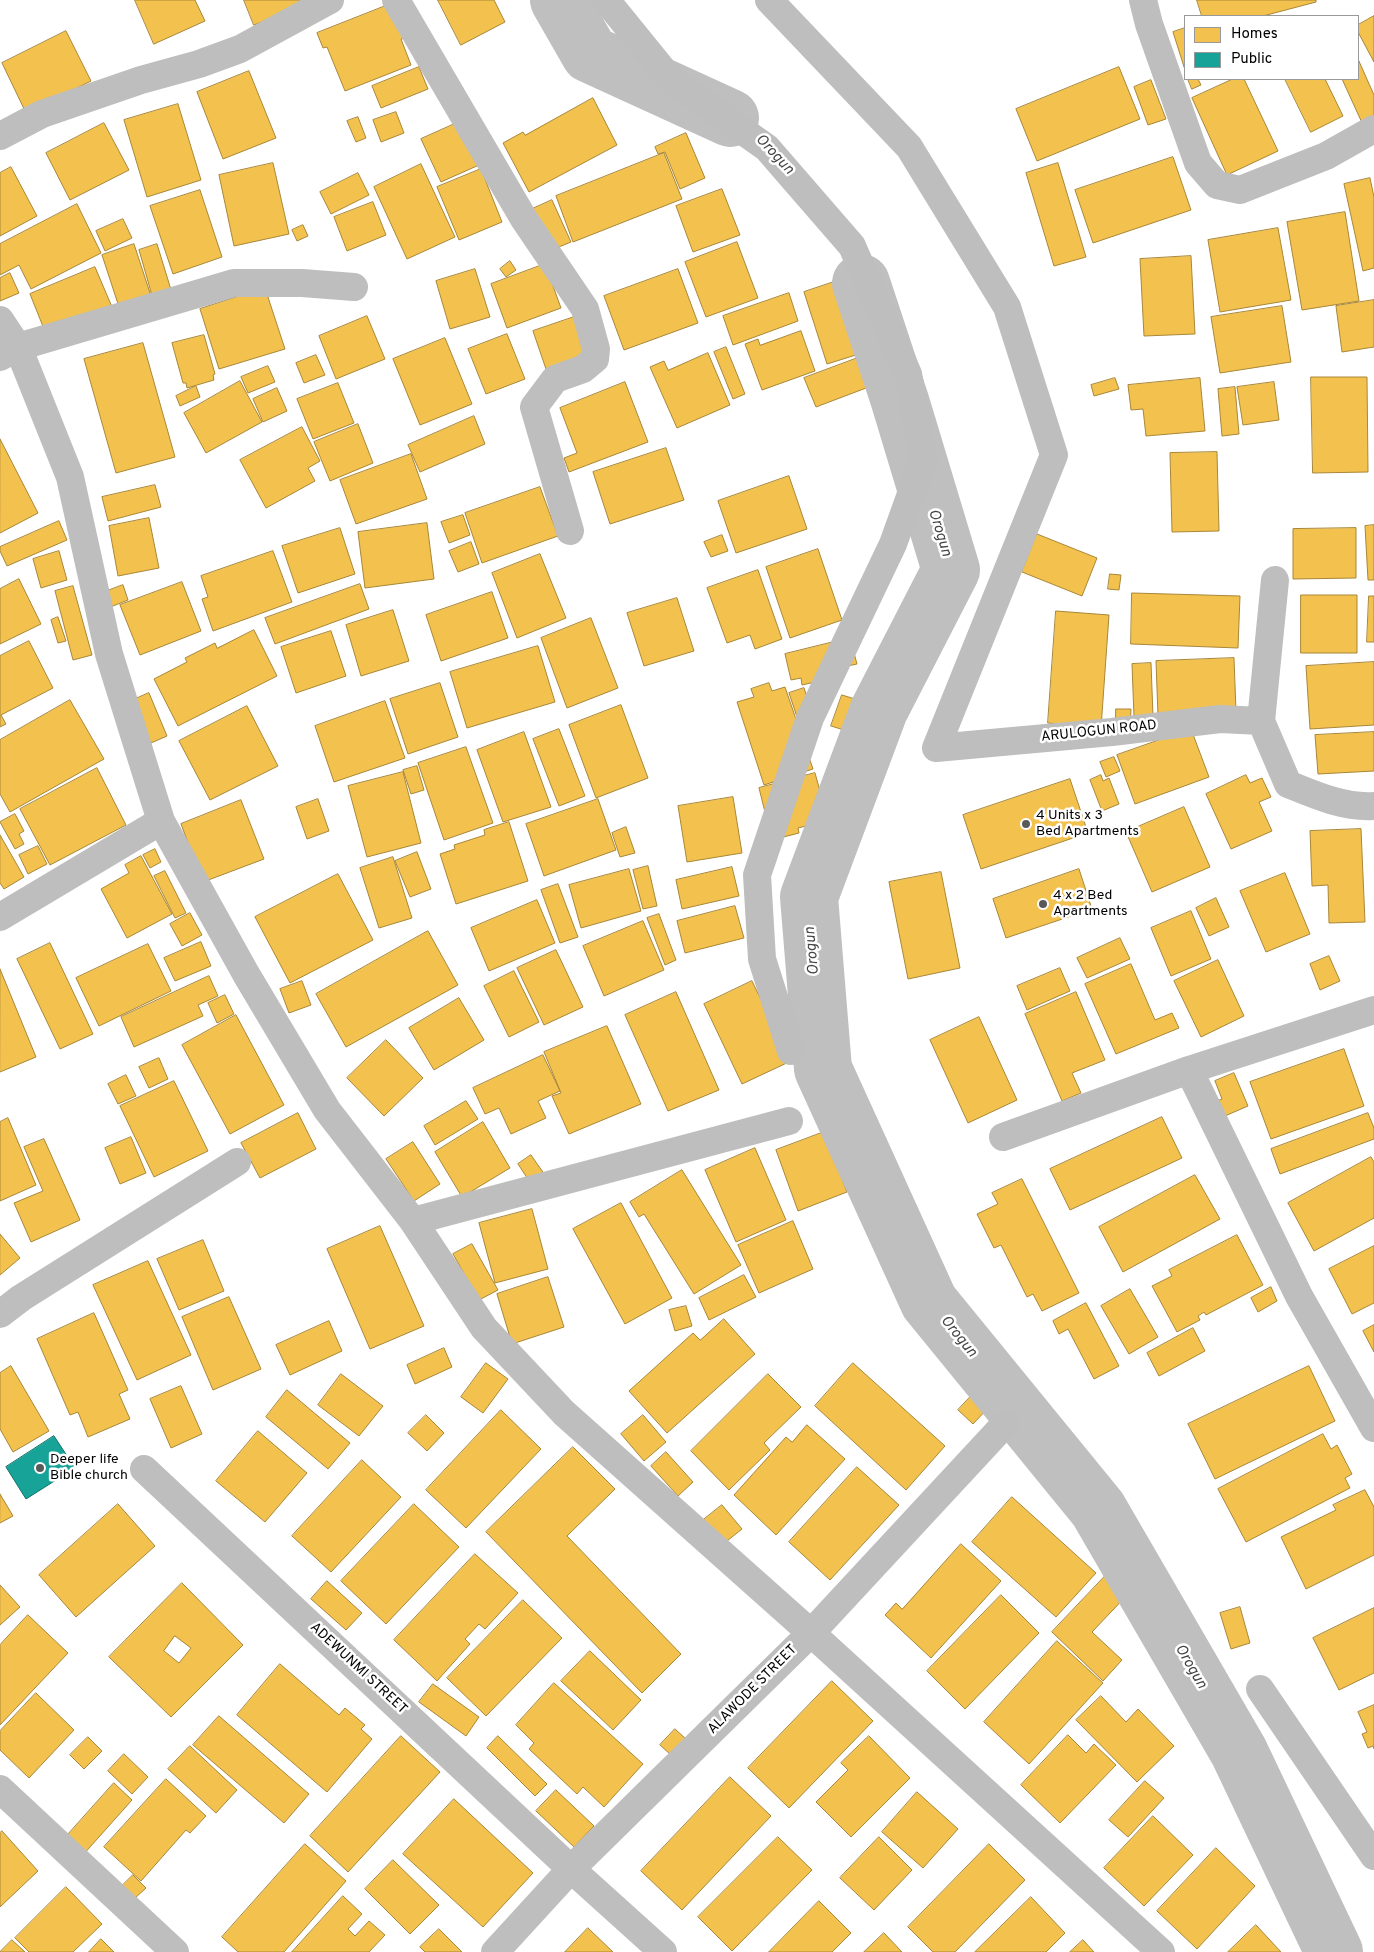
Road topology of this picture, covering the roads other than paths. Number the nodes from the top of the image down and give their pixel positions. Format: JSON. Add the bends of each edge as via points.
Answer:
{"nodes":[{"id":1,"x":330,"y":0,"type":"edge"},
{"id":2,"x":396,"y":0,"type":"edge"},
{"id":3,"x":606,"y":0,"type":"edge"},
{"id":4,"x":769,"y":0,"type":"edge"},
{"id":5,"x":1143,"y":0,"type":"edge"},
{"id":6,"x":1374,"y":128,"type":"edge"},
{"id":7,"x":0,"y":136,"type":"edge"},
{"id":8,"x":354,"y":287,"type":"dead end"},
{"id":9,"x":0,"y":320,"type":"edge"},
{"id":10,"x":9,"y":352,"type":"edge"},
{"id":11,"x":570,"y":531,"type":"dead end"},
{"id":12,"x":1275,"y":580,"type":"dead end"},
{"id":13,"x":1261,"y":721,"type":"junction"},
{"id":14,"x":1374,"y":806,"type":"edge"},
{"id":15,"x":161,"y":821,"type":"junction"},
{"id":16,"x":0,"y":917,"type":"edge"},
{"id":17,"x":1374,"y":1010,"type":"edge"},
{"id":18,"x":791,"y":1051,"type":"dead end"},
{"id":19,"x":1189,"y":1070,"type":"junction"},
{"id":20,"x":789,"y":1122,"type":"dead end"},
{"id":21,"x":1003,"y":1137,"type":"dead end"},
{"id":22,"x":237,"y":1162,"type":"dead end"},
{"id":23,"x":413,"y":1222,"type":"junction"},
{"id":24,"x":0,"y":1314,"type":"edge"},
{"id":25,"x":1005,"y":1424,"type":"dead end"},
{"id":26,"x":1374,"y":1428,"type":"edge"},
{"id":27,"x":144,"y":1470,"type":"dead end"},
{"id":28,"x":811,"y":1633,"type":"junction"},
{"id":29,"x":1260,"y":1689,"type":"dead end"},
{"id":30,"x":0,"y":1789,"type":"edge"},
{"id":31,"x":1374,"y":1856,"type":"edge"},
{"id":32,"x":571,"y":1869,"type":"junction"},
{"id":33,"x":175,"y":1952,"type":"edge"},
{"id":34,"x":495,"y":1952,"type":"edge"},
{"id":35,"x":663,"y":1952,"type":"edge"},
{"id":36,"x":1161,"y":1952,"type":"edge"}],
"edges":[{"from":1,"to":7,"type":"street","via":[[240,49],[42,114]]},
{"from":2,"to":11,"type":"street","via":[[524,219],[585,309],[596,349],[595,359],[583,370],[555,379],[534,407]]},
{"from":3,"to":18,"type":"street","via":[[671,80],[767,148],[852,246],[908,374],[924,458],[893,544],[810,718],[757,875],[762,959]]},
{"from":4,"to":13,"type":"street","name":"ARULOGUN ROAD","via":[[909,147],[1007,307],[1054,455],[936,748],[1220,719]]},
{"from":5,"to":6,"type":"street","via":[[1198,163],[1217,185],[1240,190],[1326,156]]},
{"from":8,"to":10,"type":"street","via":[[234,283]]},
{"from":9,"to":10,"type":"street"},
{"from":10,"to":15,"type":"street","via":[[70,477],[109,654]]},
{"from":12,"to":13,"type":"street"},
{"from":13,"to":14,"type":"street","via":[[1288,784],[1322,798]]},
{"from":15,"to":16,"type":"street"},
{"from":15,"to":23,"type":"street","via":[[327,1110]]},
{"from":17,"to":19,"type":"street"},
{"from":19,"to":21,"type":"street"},
{"from":19,"to":26,"type":"street","via":[[1299,1296]]},
{"from":20,"to":23,"type":"street"},
{"from":22,"to":24,"type":"street"},
{"from":23,"to":28,"type":"street","via":[[484,1328],[564,1413]]},
{"from":25,"to":28,"type":"street","name":"ALAWODE STREET"},
{"from":27,"to":32,"type":"street","name":"ADEWUNMI STREET"},
{"from":28,"to":32,"type":"street","name":"ALAWODE STREET"},
{"from":28,"to":36,"type":"street"},
{"from":29,"to":31,"type":"street"},
{"from":30,"to":33,"type":"street"},
{"from":32,"to":34,"type":"street","name":"ALAWODE STREET"},
{"from":32,"to":35,"type":"street","name":"ADEWUNMI STREET"}]}
